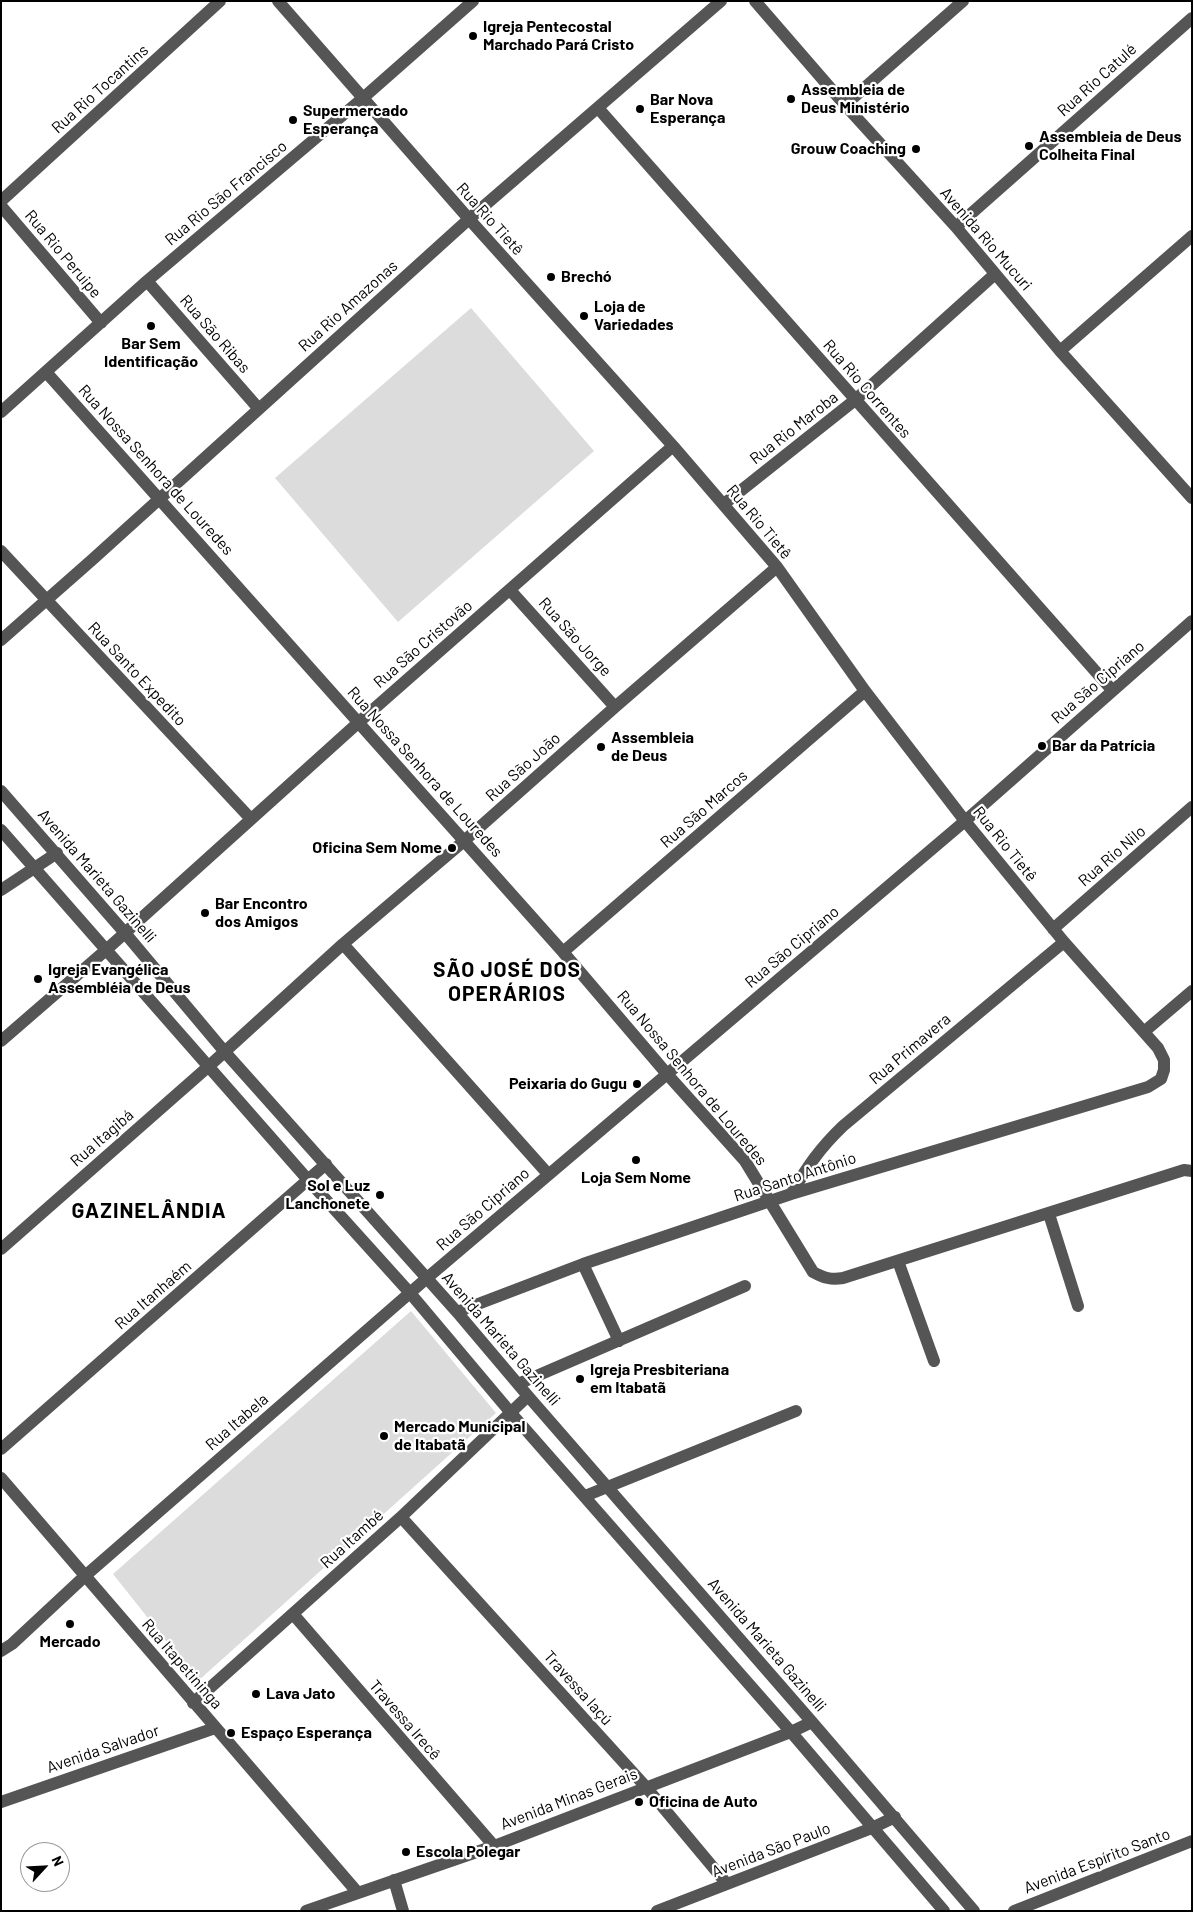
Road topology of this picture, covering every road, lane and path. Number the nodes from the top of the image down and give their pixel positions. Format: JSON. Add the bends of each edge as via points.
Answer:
{"nodes":[{"id":1,"x":220,"y":1,"type":"edge"},
{"id":2,"x":278,"y":1,"type":"edge"},
{"id":3,"x":473,"y":1,"type":"edge"},
{"id":4,"x":721,"y":1,"type":"edge"},
{"id":5,"x":755,"y":1,"type":"edge"},
{"id":6,"x":963,"y":1,"type":"edge"},
{"id":7,"x":1192,"y":18,"type":"edge"},
{"id":8,"x":363,"y":98,"type":"junction"},
{"id":9,"x":844,"y":105,"type":"junction"},
{"id":10,"x":598,"y":108,"type":"junction"},
{"id":11,"x":1,"y":202,"type":"edge"},
{"id":12,"x":1,"y":206,"type":"edge"},
{"id":13,"x":469,"y":219,"type":"junction"},
{"id":14,"x":956,"y":227,"type":"junction"},
{"id":15,"x":1192,"y":236,"type":"edge"},
{"id":16,"x":994,"y":274,"type":"junction"},
{"id":17,"x":147,"y":281,"type":"junction"},
{"id":18,"x":101,"y":322,"type":"junction"},
{"id":19,"x":1060,"y":351,"type":"junction"},
{"id":20,"x":46,"y":372,"type":"junction"},
{"id":21,"x":855,"y":400,"type":"junction"},
{"id":22,"x":259,"y":409,"type":"junction"},
{"id":23,"x":1,"y":412,"type":"edge"},
{"id":24,"x":673,"y":446,"type":"junction"},
{"id":25,"x":1192,"y":498,"type":"edge"},
{"id":26,"x":159,"y":499,"type":"junction"},
{"id":27,"x":724,"y":504,"type":"junction"},
{"id":28,"x":1,"y":551,"type":"edge"},
{"id":29,"x":777,"y":568,"type":"junction"},
{"id":30,"x":510,"y":590,"type":"junction"},
{"id":31,"x":46,"y":600,"type":"junction"},
{"id":32,"x":1192,"y":621,"type":"edge"},
{"id":33,"x":1,"y":640,"type":"edge"},
{"id":34,"x":1112,"y":690,"type":"junction"},
{"id":35,"x":865,"y":691,"type":"junction"},
{"id":36,"x":616,"y":706,"type":"junction"},
{"id":37,"x":359,"y":722,"type":"junction"},
{"id":38,"x":1,"y":791,"type":"edge"},
{"id":39,"x":1192,"y":807,"type":"edge"},
{"id":40,"x":250,"y":818,"type":"junction"},
{"id":41,"x":965,"y":821,"type":"junction"},
{"id":42,"x":1,"y":830,"type":"edge"},
{"id":43,"x":464,"y":841,"type":"junction"},
{"id":44,"x":57,"y":853,"type":"junction"},
{"id":45,"x":35,"y":868,"type":"junction"},
{"id":46,"x":1,"y":890,"type":"edge"},
{"id":47,"x":1053,"y":929,"type":"junction"},
{"id":48,"x":125,"y":933,"type":"junction"},
{"id":49,"x":1064,"y":942,"type":"junction"},
{"id":50,"x":343,"y":944,"type":"junction"},
{"id":51,"x":106,"y":950,"type":"junction"},
{"id":52,"x":564,"y":952,"type":"junction"},
{"id":53,"x":1192,"y":991,"type":"edge"},
{"id":54,"x":1144,"y":1031,"type":"junction"},
{"id":55,"x":1,"y":1041,"type":"edge"},
{"id":56,"x":224,"y":1051,"type":"junction"},
{"id":57,"x":209,"y":1066,"type":"junction"},
{"id":58,"x":667,"y":1074,"type":"junction"},
{"id":59,"x":1148,"y":1087,"type":"joint"},
{"id":60,"x":326,"y":1164,"type":"junction"},
{"id":61,"x":1192,"y":1171,"type":"edge"},
{"id":62,"x":548,"y":1174,"type":"junction"},
{"id":63,"x":309,"y":1181,"type":"junction"},
{"id":64,"x":791,"y":1194,"type":"junction"},
{"id":65,"x":771,"y":1202,"type":"junction"},
{"id":66,"x":1050,"y":1214,"type":"junction"},
{"id":67,"x":1,"y":1249,"type":"edge"},
{"id":68,"x":898,"y":1261,"type":"junction"},
{"id":69,"x":583,"y":1264,"type":"junction"},
{"id":70,"x":427,"y":1278,"type":"junction"},
{"id":71,"x":745,"y":1286,"type":"dead end"},
{"id":72,"x":410,"y":1293,"type":"junction"},
{"id":73,"x":1078,"y":1306,"type":"dead end"},
{"id":74,"x":457,"y":1312,"type":"junction"},
{"id":75,"x":619,"y":1340,"type":"junction"},
{"id":76,"x":934,"y":1361,"type":"dead end"},
{"id":77,"x":518,"y":1384,"type":"junction"},
{"id":78,"x":528,"y":1396,"type":"junction"},
{"id":79,"x":796,"y":1411,"type":"dead end"},
{"id":80,"x":511,"y":1413,"type":"junction"},
{"id":81,"x":1,"y":1449,"type":"edge"},
{"id":82,"x":1,"y":1478,"type":"edge"},
{"id":83,"x":607,"y":1486,"type":"junction"},
{"id":84,"x":585,"y":1496,"type":"junction"},
{"id":85,"x":401,"y":1517,"type":"junction"},
{"id":86,"x":682,"y":1572,"type":"junction"},
{"id":87,"x":85,"y":1576,"type":"junction"},
{"id":88,"x":663,"y":1586,"type":"junction"},
{"id":89,"x":292,"y":1614,"type":"junction"},
{"id":90,"x":1,"y":1651,"type":"edge"},
{"id":91,"x":194,"y":1703,"type":"junction"},
{"id":92,"x":812,"y":1722,"type":"junction"},
{"id":93,"x":215,"y":1728,"type":"junction"},
{"id":94,"x":791,"y":1732,"type":"junction"},
{"id":95,"x":646,"y":1787,"type":"junction"},
{"id":96,"x":1,"y":1802,"type":"edge"},
{"id":97,"x":895,"y":1817,"type":"junction"},
{"id":98,"x":872,"y":1828,"type":"junction"},
{"id":99,"x":1192,"y":1841,"type":"edge"},
{"id":100,"x":494,"y":1846,"type":"junction"},
{"id":101,"x":394,"y":1880,"type":"junction"},
{"id":102,"x":727,"y":1884,"type":"junction"},
{"id":103,"x":358,"y":1893,"type":"junction"},
{"id":104,"x":306,"y":1911,"type":"edge"},
{"id":105,"x":403,"y":1911,"type":"edge"},
{"id":106,"x":657,"y":1911,"type":"edge"},
{"id":107,"x":944,"y":1911,"type":"edge"},
{"id":108,"x":974,"y":1911,"type":"edge"},
{"id":109,"x":1014,"y":1911,"type":"edge"}],
"edges":[{"from":1,"to":11,"type":"street","name":"Rua Rio Tocantins"},
{"from":2,"to":8,"type":"street","name":"Rua Rio Tietê"},
{"from":3,"to":8,"type":"street","name":"Rua Rio São Francisco"},
{"from":4,"to":10,"type":"street","name":"Rua Rio Amazonas"},
{"from":5,"to":9,"type":"street","name":"Avenida Rio Mucuri"},
{"from":6,"to":9,"type":"street"},
{"from":7,"to":14,"type":"street","name":"Rua Rio Catulé"},
{"from":8,"to":13,"type":"street","name":"Rua Rio Tietê"},
{"from":8,"to":17,"type":"street","name":"Rua Rio São Francisco"},
{"from":9,"to":14,"type":"street","name":"Avenida Rio Mucuri"},
{"from":10,"to":13,"type":"street","name":"Rua Rio Amazonas"},
{"from":10,"to":21,"type":"street","name":"Rua Rio Correntes"},
{"from":12,"to":18,"type":"street","name":"Rua Rio Peruipe"},
{"from":13,"to":22,"type":"street","name":"Rua Rio Amazonas"},
{"from":13,"to":24,"type":"street","name":"Rua Rio Tietê"},
{"from":14,"to":16,"type":"street","name":"Avenida Rio Mucuri"},
{"from":15,"to":19,"type":"street"},
{"from":16,"to":19,"type":"street","name":"Avenida Rio Mucuri"},
{"from":16,"to":21,"type":"street","name":"Rua Rio Maroba"},
{"from":17,"to":18,"type":"street","name":"Rua Rio São Francisco"},
{"from":17,"to":22,"type":"street","name":"Rua São Ribas"},
{"from":18,"to":20,"type":"street","name":"Rua Rio São Francisco"},
{"from":19,"to":25,"type":"street","name":"Avenida Rio Mucuri"},
{"from":20,"to":23,"type":"street","name":"Rua Rio São Francisco"},
{"from":20,"to":26,"type":"street","name":"Rua Nossa Senhora de Louredes"},
{"from":21,"to":27,"type":"street","name":"Rua Rio Maroba"},
{"from":21,"to":34,"type":"street","name":"Rua Rio Correntes"},
{"from":22,"to":26,"type":"street","name":"Rua Rio Amazonas"},
{"from":24,"to":27,"type":"street","name":"Rua Rio Tietê"},
{"from":24,"to":30,"type":"street","name":"Rua São Cristovão"},
{"from":26,"to":31,"type":"street","name":"Rua Rio Amazonas"},
{"from":26,"to":37,"type":"street","name":"Rua Nossa Senhora de Louredes"},
{"from":27,"to":29,"type":"street","name":"Rua Rio Tietê"},
{"from":28,"to":31,"type":"street","name":"Rua Santo Expedito"},
{"from":29,"to":35,"type":"street","name":"Rua Rio Tietê"},
{"from":29,"to":36,"type":"street","name":"Rua São João"},
{"from":30,"to":36,"type":"street","name":"Rua São Jorge"},
{"from":30,"to":37,"type":"street","name":"Rua São Cristovão"},
{"from":31,"to":33,"type":"street","name":"Rua Rio Amazonas"},
{"from":31,"to":40,"type":"street","name":"Rua Santo Expedito"},
{"from":32,"to":34,"type":"street","name":"Rua São Cipriano"},
{"from":34,"to":41,"type":"street","name":"Rua São Cipriano"},
{"from":35,"to":41,"type":"street","name":"Rua Rio Tietê"},
{"from":35,"to":52,"type":"street","name":"Rua São Marcos"},
{"from":36,"to":43,"type":"street","name":"Rua São João"},
{"from":37,"to":40,"type":"street","name":"Rua São Cristovão"},
{"from":37,"to":43,"type":"street","name":"Rua Nossa Senhora de Louredes"},
{"from":38,"to":44,"type":"street","name":"Avenida Marieta Gazinelli"},
{"from":39,"to":47,"type":"street","name":"Rua Rio Nilo"},
{"from":40,"to":48,"type":"street","name":"Rua São Cristovão"},
{"from":41,"to":47,"type":"street","name":"Rua Rio Tietê"},
{"from":41,"to":58,"type":"street","name":"Rua São Cipriano"},
{"from":42,"to":45,"type":"street"},
{"from":43,"to":50,"type":"street","name":"Rua São João"},
{"from":43,"to":52,"type":"street","name":"Rua Nossa Senhora de Louredes"},
{"from":44,"to":45,"type":"street"},
{"from":44,"to":48,"type":"street","name":"Avenida Marieta Gazinelli"},
{"from":45,"to":46,"type":"street"},
{"from":45,"to":51,"type":"street"},
{"from":47,"to":49,"type":"street","name":"Rua Rio Tietê"},
{"from":48,"to":51,"type":"street","name":"Rua São Cristovão"},
{"from":48,"to":56,"type":"street","name":"Avenida Marieta Gazinelli"},
{"from":49,"to":54,"type":"street","name":"Rua Rio Tietê"},
{"from":49,"to":64,"type":"street","name":"Rua Primavera","via":[[843,1126],[809,1163]]},
{"from":50,"to":56,"type":"street","name":"Rua São João"},
{"from":50,"to":62,"type":"street"},
{"from":51,"to":55,"type":"street","name":"Rua São Cristovão"},
{"from":51,"to":57,"type":"street"},
{"from":52,"to":58,"type":"street","name":"Rua Nossa Senhora de Louredes"},
{"from":53,"to":54,"type":"street"},
{"from":54,"to":59,"type":"street","name":"Rua Rio Tietê","via":[[1164,1060],[1161,1079]]},
{"from":56,"to":57,"type":"street","name":"Rua Itagibá"},
{"from":56,"to":60,"type":"street","name":"Avenida Marieta Gazinelli"},
{"from":57,"to":63,"type":"street"},
{"from":57,"to":67,"type":"street","name":"Rua Itagibá"},
{"from":58,"to":62,"type":"street","name":"Rua São Cipriano"},
{"from":58,"to":65,"type":"street","name":"Rua Nossa Senhora de Louredes","via":[[745,1161]]},
{"from":59,"to":64,"type":"street","name":"Rua Santo Antônio"},
{"from":60,"to":63,"type":"street","name":"Rua Itanhaém"},
{"from":60,"to":70,"type":"street","name":"Avenida Marieta Gazinelli"},
{"from":61,"to":66,"type":"street","name":"Rua Nossa Senhora de Louredes","via":[[1184,1170]]},
{"from":62,"to":70,"type":"street","name":"Rua São Cipriano"},
{"from":63,"to":72,"type":"street"},
{"from":63,"to":81,"type":"street","name":"Rua Itanhaém"},
{"from":64,"to":65,"type":"street","name":"Rua Santo Antônio"},
{"from":65,"to":68,"type":"street","name":"Rua Nossa Senhora de Louredes","via":[[813,1272],[824,1278],[843,1278]]},
{"from":65,"to":69,"type":"street","name":"Rua Santo Antônio"},
{"from":66,"to":68,"type":"street","name":"Rua Nossa Senhora de Louredes"},
{"from":66,"to":73,"type":"street"},
{"from":68,"to":76,"type":"street"},
{"from":69,"to":74,"type":"street","name":"Rua Santo Antônio"},
{"from":69,"to":75,"type":"street"},
{"from":70,"to":72,"type":"street","name":"Rua São Cipriano"},
{"from":70,"to":74,"type":"street","name":"Avenida Marieta Gazinelli"},
{"from":71,"to":75,"type":"street"},
{"from":72,"to":80,"type":"street"},
{"from":72,"to":87,"type":"street","name":"Rua Itabela"},
{"from":74,"to":77,"type":"street","name":"Avenida Marieta Gazinelli"},
{"from":75,"to":77,"type":"street"},
{"from":77,"to":78,"type":"street","name":"Avenida Marieta Gazinelli"},
{"from":78,"to":80,"type":"street","name":"Rua Itambé"},
{"from":78,"to":83,"type":"street","name":"Avenida Marieta Gazinelli"},
{"from":79,"to":83,"type":"street"},
{"from":80,"to":84,"type":"street"},
{"from":80,"to":85,"type":"street","name":"Rua Itambé"},
{"from":82,"to":87,"type":"street","name":"Rua Itapetininga"},
{"from":83,"to":84,"type":"street"},
{"from":83,"to":86,"type":"street","name":"Avenida Marieta Gazinelli"},
{"from":84,"to":88,"type":"street"},
{"from":85,"to":89,"type":"street","name":"Rua Itambé"},
{"from":85,"to":95,"type":"street","name":"Travessa Iaçú"},
{"from":86,"to":88,"type":"street"},
{"from":86,"to":92,"type":"street","name":"Avenida Marieta Gazinelli"},
{"from":87,"to":90,"type":"street","name":"Rua Itabela"},
{"from":87,"to":91,"type":"street","name":"Rua Itapetininga"},
{"from":88,"to":94,"type":"street"},
{"from":89,"to":91,"type":"street","name":"Rua Itambé"},
{"from":89,"to":100,"type":"street","name":"Travessa Irecê"},
{"from":91,"to":93,"type":"street","name":"Rua Itapetininga"},
{"from":92,"to":94,"type":"street","name":"Avenida Minas Gerais"},
{"from":92,"to":97,"type":"street","name":"Avenida Marieta Gazinelli"},
{"from":93,"to":96,"type":"street","name":"Avenida Salvador"},
{"from":93,"to":103,"type":"street","name":"Rua Itapetininga"},
{"from":94,"to":95,"type":"street","name":"Avenida Minas Gerais"},
{"from":94,"to":98,"type":"street"},
{"from":95,"to":100,"type":"street","name":"Avenida Minas Gerais"},
{"from":95,"to":102,"type":"street","name":"Travessa Iaçú"},
{"from":97,"to":98,"type":"street","name":"Avenida São Paulo"},
{"from":97,"to":108,"type":"street","name":"Avenida Marieta Gazinelli"},
{"from":98,"to":102,"type":"street","name":"Avenida São Paulo"},
{"from":98,"to":107,"type":"street"},
{"from":99,"to":109,"type":"street","name":"Avenida Espírito Santo"},
{"from":100,"to":101,"type":"street","name":"Avenida Minas Gerais"},
{"from":101,"to":103,"type":"street","name":"Avenida Minas Gerais"},
{"from":101,"to":105,"type":"street"},
{"from":102,"to":106,"type":"street","name":"Avenida São Paulo"},
{"from":103,"to":104,"type":"street","name":"Avenida Minas Gerais"}]}
